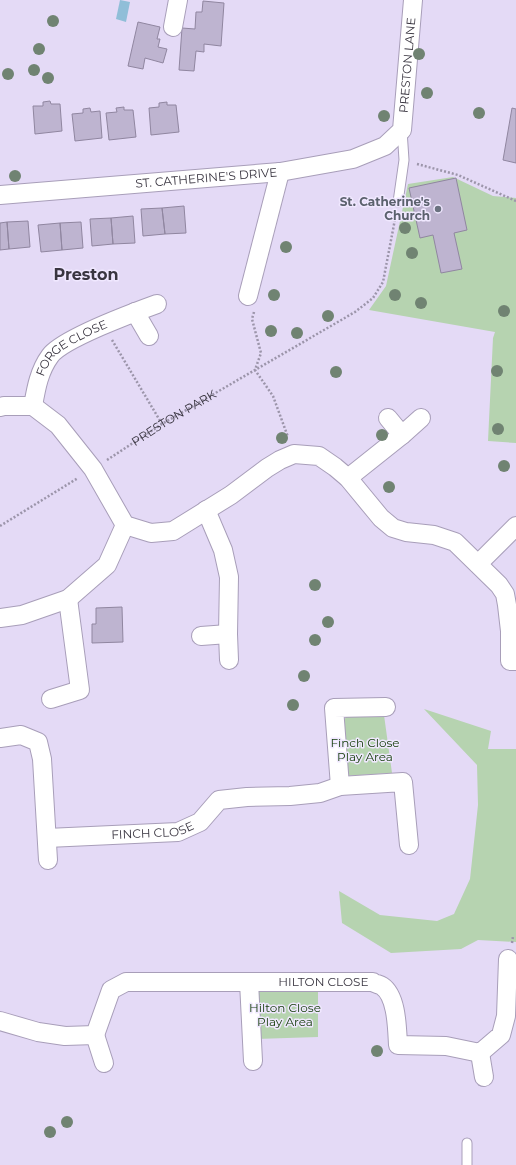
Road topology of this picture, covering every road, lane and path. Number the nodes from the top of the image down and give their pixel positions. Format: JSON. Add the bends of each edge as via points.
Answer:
{"nodes":[{"id":1,"x":178,"y":0,"type":"edge"},
{"id":2,"x":413,"y":0,"type":"edge"},
{"id":3,"x":173,"y":27,"type":"dead end"},
{"id":4,"x":402,"y":130,"type":"junction"},
{"id":5,"x":404,"y":160,"type":"junction"},
{"id":6,"x":280,"y":172,"type":"junction"},
{"id":7,"x":0,"y":195,"type":"edge"},
{"id":8,"x":516,"y":201,"type":"edge"},
{"id":9,"x":398,"y":202,"type":"joint"},
{"id":10,"x":248,"y":296,"type":"joint"},
{"id":11,"x":157,"y":304,"type":"dead end"},
{"id":12,"x":135,"y":312,"type":"junction"},
{"id":13,"x":104,"y":326,"type":"junction"},
{"id":14,"x":149,"y":336,"type":"dead end"},
{"id":15,"x":255,"y":370,"type":"junction"},
{"id":16,"x":33,"y":406,"type":"junction"},
{"id":17,"x":0,"y":407,"type":"edge"},
{"id":18,"x":388,"y":418,"type":"dead end"},
{"id":19,"x":421,"y":418,"type":"dead end"},
{"id":20,"x":162,"y":424,"type":"junction"},
{"id":21,"x":402,"y":435,"type":"junction"},
{"id":22,"x":294,"y":454,"type":"junction"},
{"id":23,"x":93,"y":469,"type":"junction"},
{"id":24,"x":348,"y":478,"type":"junction"},
{"id":25,"x":206,"y":510,"type":"junction"},
{"id":26,"x":125,"y":525,"type":"junction"},
{"id":27,"x":0,"y":526,"type":"edge"},
{"id":28,"x":516,"y":526,"type":"edge"},
{"id":29,"x":478,"y":564,"type":"junction"},
{"id":30,"x":68,"y":599,"type":"junction"},
{"id":31,"x":0,"y":618,"type":"edge"},
{"id":32,"x":228,"y":634,"type":"junction"},
{"id":33,"x":201,"y":636,"type":"dead end"},
{"id":34,"x":229,"y":660,"type":"dead end"},
{"id":35,"x":516,"y":661,"type":"edge"},
{"id":36,"x":51,"y":699,"type":"dead end"},
{"id":37,"x":386,"y":707,"type":"dead end"},
{"id":38,"x":21,"y":735,"type":"junction"},
{"id":39,"x":0,"y":738,"type":"edge"},
{"id":40,"x":0,"y":746,"type":"edge"},
{"id":41,"x":340,"y":786,"type":"junction"},
{"id":42,"x":47,"y":838,"type":"junction"},
{"id":43,"x":409,"y":844,"type":"dead end"},
{"id":44,"x":48,"y":860,"type":"dead end"},
{"id":45,"x":508,"y":958,"type":"dead end"},
{"id":46,"x":250,"y":982,"type":"junction"},
{"id":47,"x":0,"y":1021,"type":"edge"},
{"id":48,"x":95,"y":1035,"type":"junction"},
{"id":49,"x":480,"y":1053,"type":"junction"},
{"id":50,"x":253,"y":1061,"type":"dead end"},
{"id":51,"x":104,"y":1063,"type":"dead end"},
{"id":52,"x":484,"y":1077,"type":"dead end"},
{"id":53,"x":467,"y":1144,"type":"dead end"},
{"id":54,"x":467,"y":1165,"type":"edge"}],
"edges":[{"from":1,"to":3,"type":"street"},
{"from":2,"to":4,"type":"street","name":"PRESTON LANE"},
{"from":4,"to":5,"type":"lane"},
{"from":4,"to":6,"type":"street","name":"ST. CATHERINE'S DRIVE","via":[[385,146],[353,159]]},
{"from":5,"to":8,"type":"path","via":[[458,175]]},
{"from":5,"to":9,"type":"lane"},
{"from":6,"to":7,"type":"street","name":"ST. CATHERINE'S DRIVE"},
{"from":6,"to":10,"type":"street"},
{"from":9,"to":15,"type":"path","name":"PRESTON PARK","via":[[383,282],[373,298],[355,312]]},
{"from":10,"to":15,"type":"path","via":[[257,304],[252,318],[261,353]]},
{"from":11,"to":12,"type":"street","name":"FORGE CLOSE"},
{"from":12,"to":13,"type":"street","name":"FORGE CLOSE"},
{"from":12,"to":14,"type":"street"},
{"from":13,"to":16,"type":"street","name":"FORGE CLOSE","via":[[68,342],[50,356],[38,380]]},
{"from":13,"to":20,"type":"path"},
{"from":15,"to":20,"type":"path","name":"PRESTON PARK"},
{"from":15,"to":22,"type":"path","via":[[272,396]]},
{"from":16,"to":17,"type":"street"},
{"from":16,"to":23,"type":"street","via":[[58,425]]},
{"from":18,"to":21,"type":"street"},
{"from":19,"to":21,"type":"street"},
{"from":20,"to":23,"type":"path","name":"PRESTON PARK"},
{"from":21,"to":24,"type":"street"},
{"from":22,"to":24,"type":"street","via":[[319,456]]},
{"from":22,"to":25,"type":"street","via":[[267,468]]},
{"from":23,"to":26,"type":"street"},
{"from":23,"to":27,"type":"path","name":"PRESTON PARK"},
{"from":24,"to":29,"type":"street","via":[[381,518],[393,528],[434,535],[455,542]]},
{"from":25,"to":26,"type":"street","via":[[173,531],[151,532]]},
{"from":25,"to":32,"type":"street","via":[[223,550],[229,577]]},
{"from":26,"to":30,"type":"street","via":[[107,565]]},
{"from":28,"to":29,"type":"street"},
{"from":29,"to":35,"type":"street","via":[[505,594],[510,631],[510,661]]},
{"from":30,"to":31,"type":"street","via":[[22,615]]},
{"from":30,"to":36,"type":"street","via":[[80,690]]},
{"from":32,"to":33,"type":"street"},
{"from":32,"to":34,"type":"street"},
{"from":37,"to":41,"type":"street","via":[[334,708]]},
{"from":38,"to":39,"type":"street"},
{"from":38,"to":40,"type":"street"},
{"from":38,"to":42,"type":"street","via":[[38,742],[42,759]]},
{"from":41,"to":42,"type":"street","name":"FINCH CLOSE","via":[[320,793],[219,800],[200,822],[178,832]]},
{"from":41,"to":43,"type":"street","name":"FINCH CLOSE","via":[[403,782]]},
{"from":42,"to":44,"type":"street"},
{"from":45,"to":49,"type":"street","via":[[506,1016],[501,1035]]},
{"from":46,"to":48,"type":"street","name":"HILTON CLOSE","via":[[126,982],[112,990]]},
{"from":46,"to":49,"type":"street","name":"HILTON CLOSE","via":[[373,982],[382,986],[395,1010],[398,1051],[446,1046]]},
{"from":46,"to":50,"type":"street"},
{"from":47,"to":48,"type":"street","via":[[44,1033],[65,1036]]},
{"from":48,"to":51,"type":"street"},
{"from":49,"to":52,"type":"street"},
{"from":53,"to":54,"type":"lane"}]}
